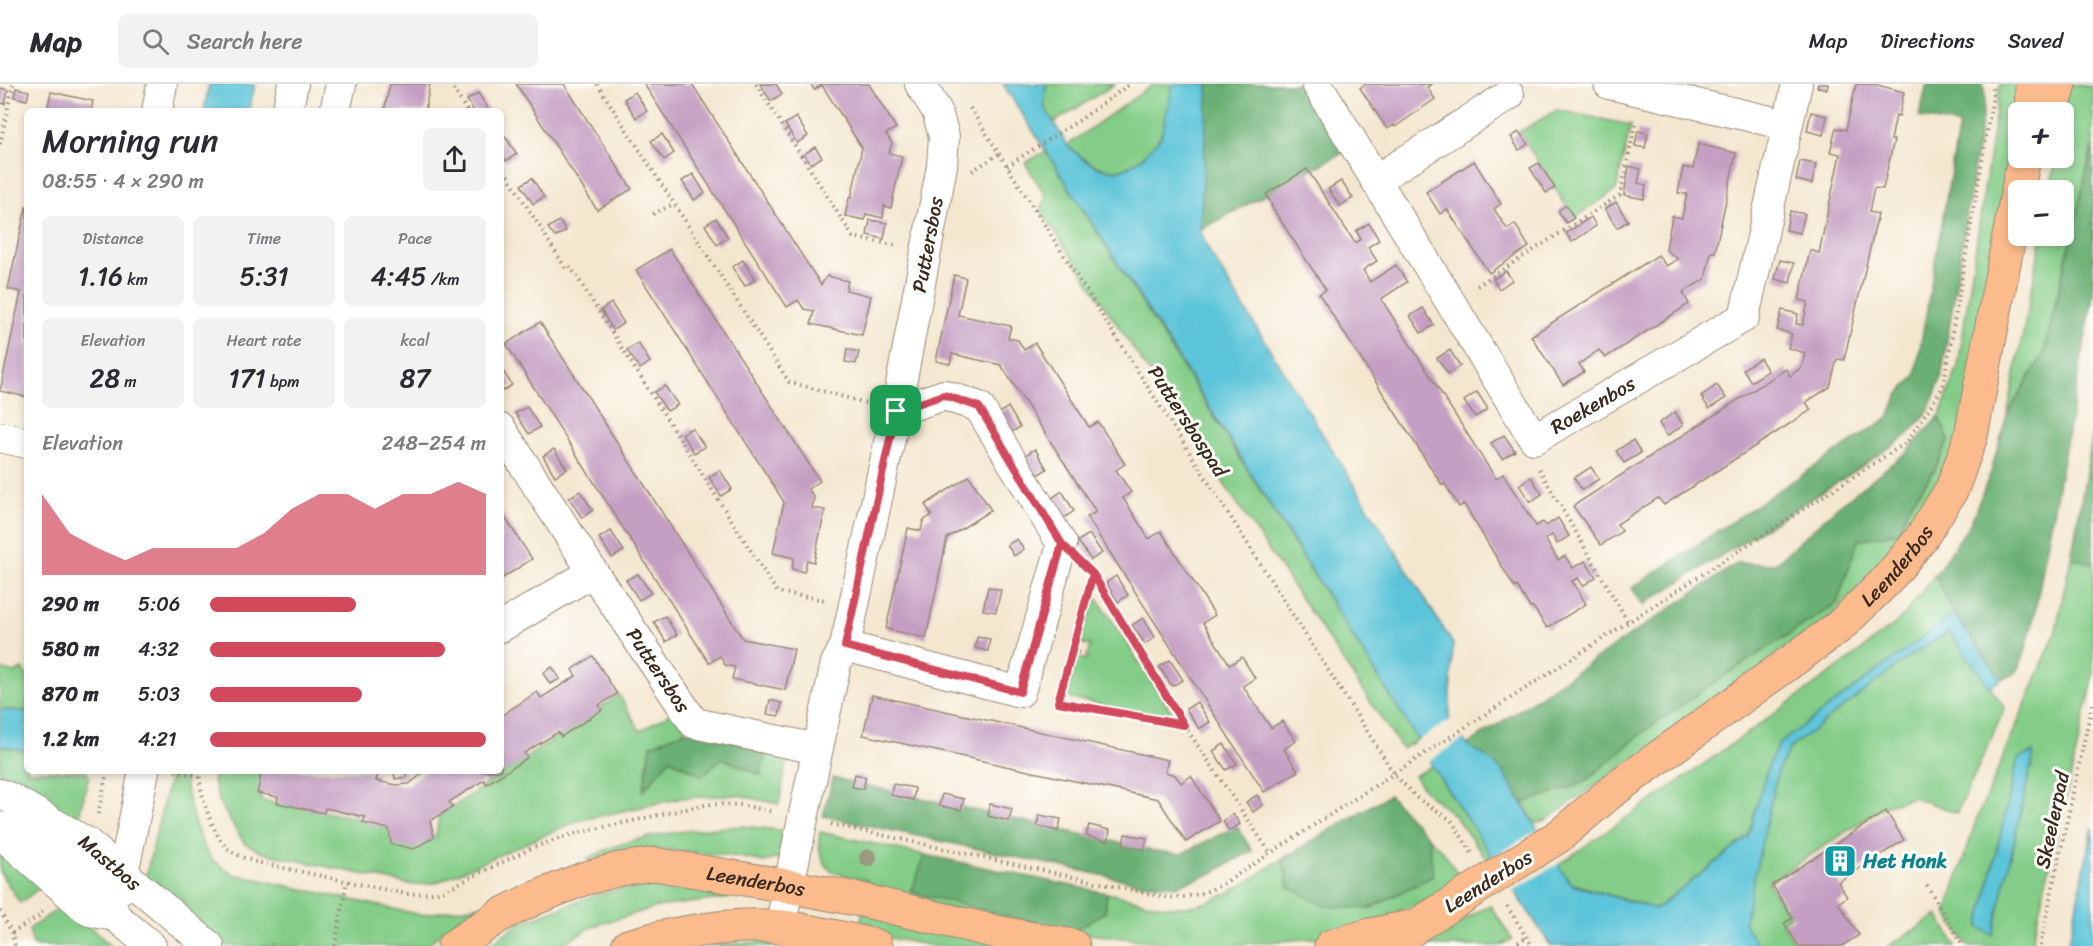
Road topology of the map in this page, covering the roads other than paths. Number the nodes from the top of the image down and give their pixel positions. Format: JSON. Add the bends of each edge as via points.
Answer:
{"nodes":[{"id":1,"x":162,"y":84,"type":"edge"},
{"id":2,"x":293,"y":84,"type":"edge"},
{"id":3,"x":341,"y":84,"type":"edge"},
{"id":4,"x":920,"y":84,"type":"edge"},
{"id":5,"x":1317,"y":84,"type":"edge"},
{"id":6,"x":1609,"y":84,"type":"edge"},
{"id":7,"x":1797,"y":84,"type":"edge"},
{"id":8,"x":2032,"y":84,"type":"edge"},
{"id":9,"x":2060,"y":84,"type":"edge"},
{"id":10,"x":1509,"y":95,"type":"dead end"},
{"id":11,"x":2031,"y":102,"type":"edge"},
{"id":12,"x":2055,"y":102,"type":"edge"},
{"id":13,"x":158,"y":108,"type":"edge"},
{"id":14,"x":288,"y":108,"type":"edge"},
{"id":15,"x":336,"y":108,"type":"edge"},
{"id":16,"x":1787,"y":125,"type":"junction"},
{"id":17,"x":2022,"y":168,"type":"edge"},
{"id":18,"x":1376,"y":180,"type":"junction"},
{"id":19,"x":2026,"y":246,"type":"edge"},
{"id":20,"x":896,"y":411,"type":"junction"},
{"id":21,"x":504,"y":434,"type":"edge"},
{"id":22,"x":0,"y":437,"type":"edge"},
{"id":23,"x":24,"y":442,"type":"edge"},
{"id":24,"x":593,"y":572,"type":"junction"},
{"id":25,"x":504,"y":625,"type":"edge"},
{"id":26,"x":845,"y":646,"type":"junction"},
{"id":27,"x":817,"y":749,"type":"junction"},
{"id":28,"x":143,"y":774,"type":"edge"},
{"id":29,"x":0,"y":794,"type":"edge"},
{"id":30,"x":0,"y":827,"type":"edge"},
{"id":31,"x":0,"y":833,"type":"edge"},
{"id":32,"x":1559,"y":836,"type":"junction"},
{"id":33,"x":123,"y":872,"type":"junction"},
{"id":34,"x":788,"y":886,"type":"junction"},
{"id":35,"x":115,"y":916,"type":"junction"},
{"id":36,"x":780,"y":927,"type":"junction"},
{"id":37,"x":1405,"y":936,"type":"edge"},
{"id":38,"x":151,"y":946,"type":"edge"},
{"id":39,"x":209,"y":946,"type":"edge"},
{"id":40,"x":454,"y":946,"type":"edge"},
{"id":41,"x":628,"y":946,"type":"edge"},
{"id":42,"x":876,"y":946,"type":"edge"},
{"id":43,"x":1073,"y":946,"type":"edge"},
{"id":44,"x":1331,"y":946,"type":"edge"}],
"edges":[{"from":1,"to":13,"type":"street"},
{"from":2,"to":14,"type":"street"},
{"from":3,"to":15,"type":"street"},
{"from":4,"to":20,"type":"street","name":"Puttersbos","via":[[937,111],[944,136],[942,166]]},
{"from":5,"to":18,"type":"street","name":"Roekenbos"},
{"from":6,"to":16,"type":"street"},
{"from":7,"to":16,"type":"street","name":"Roekenbos"},
{"from":8,"to":11,"type":"main road"},
{"from":9,"to":12,"type":"main road"},
{"from":10,"to":18,"type":"street"},
{"from":16,"to":18,"type":"street","name":"Roekenbos","via":[[1744,317],[1534,439]]},
{"from":17,"to":32,"type":"main road","name":"Leenderbos","via":[[1971,436],[1952,489],[1920,540],[1886,581],[1840,626],[1611,792]]},
{"from":19,"to":32,"type":"main road","name":"Leenderbos","via":[[1988,443],[1961,510],[1932,556],[1887,609],[1824,661],[1619,807]]},
{"from":20,"to":26,"type":"street","name":"Puttersbos"},
{"from":20,"to":26,"type":"street","via":[[944,395],[979,407],[1062,544],[1020,692]]},
{"from":21,"to":24,"type":"street","name":"Puttersbos"},
{"from":22,"to":23,"type":"street"},
{"from":24,"to":25,"type":"street"},
{"from":24,"to":27,"type":"street","name":"Puttersbos","via":[[694,723]]},
{"from":26,"to":27,"type":"street","name":"Puttersbos","via":[[836,663]]},
{"from":27,"to":34,"type":"street","name":"Puttersbos"},
{"from":28,"to":33,"type":"street"},
{"from":29,"to":33,"type":"street","name":"Mastbos","via":[[86,842]]},
{"from":30,"to":35,"type":"street","name":"Mastbos","via":[[38,840],[105,887]]},
{"from":31,"to":35,"type":"street","name":"Mastbos","via":[[89,911]]},
{"from":32,"to":37,"type":"main road","name":"Leenderbos","bridge":true},
{"from":33,"to":35,"type":"street"},
{"from":33,"to":39,"type":"street","name":"Mastbos"},
{"from":34,"to":36,"type":"street","name":"Puttersbos"},
{"from":34,"to":40,"type":"main road","name":"Leenderbos","via":[[654,864],[620,869],[533,898]]},
{"from":34,"to":43,"type":"main road","name":"Leenderbos"},
{"from":35,"to":38,"type":"street","name":"Mastbos"},
{"from":36,"to":41,"type":"main road","via":[[674,934]]},
{"from":36,"to":42,"type":"main road"},
{"from":37,"to":44,"type":"main road","name":"Leenderbos","via":[[1370,935]]}]}
